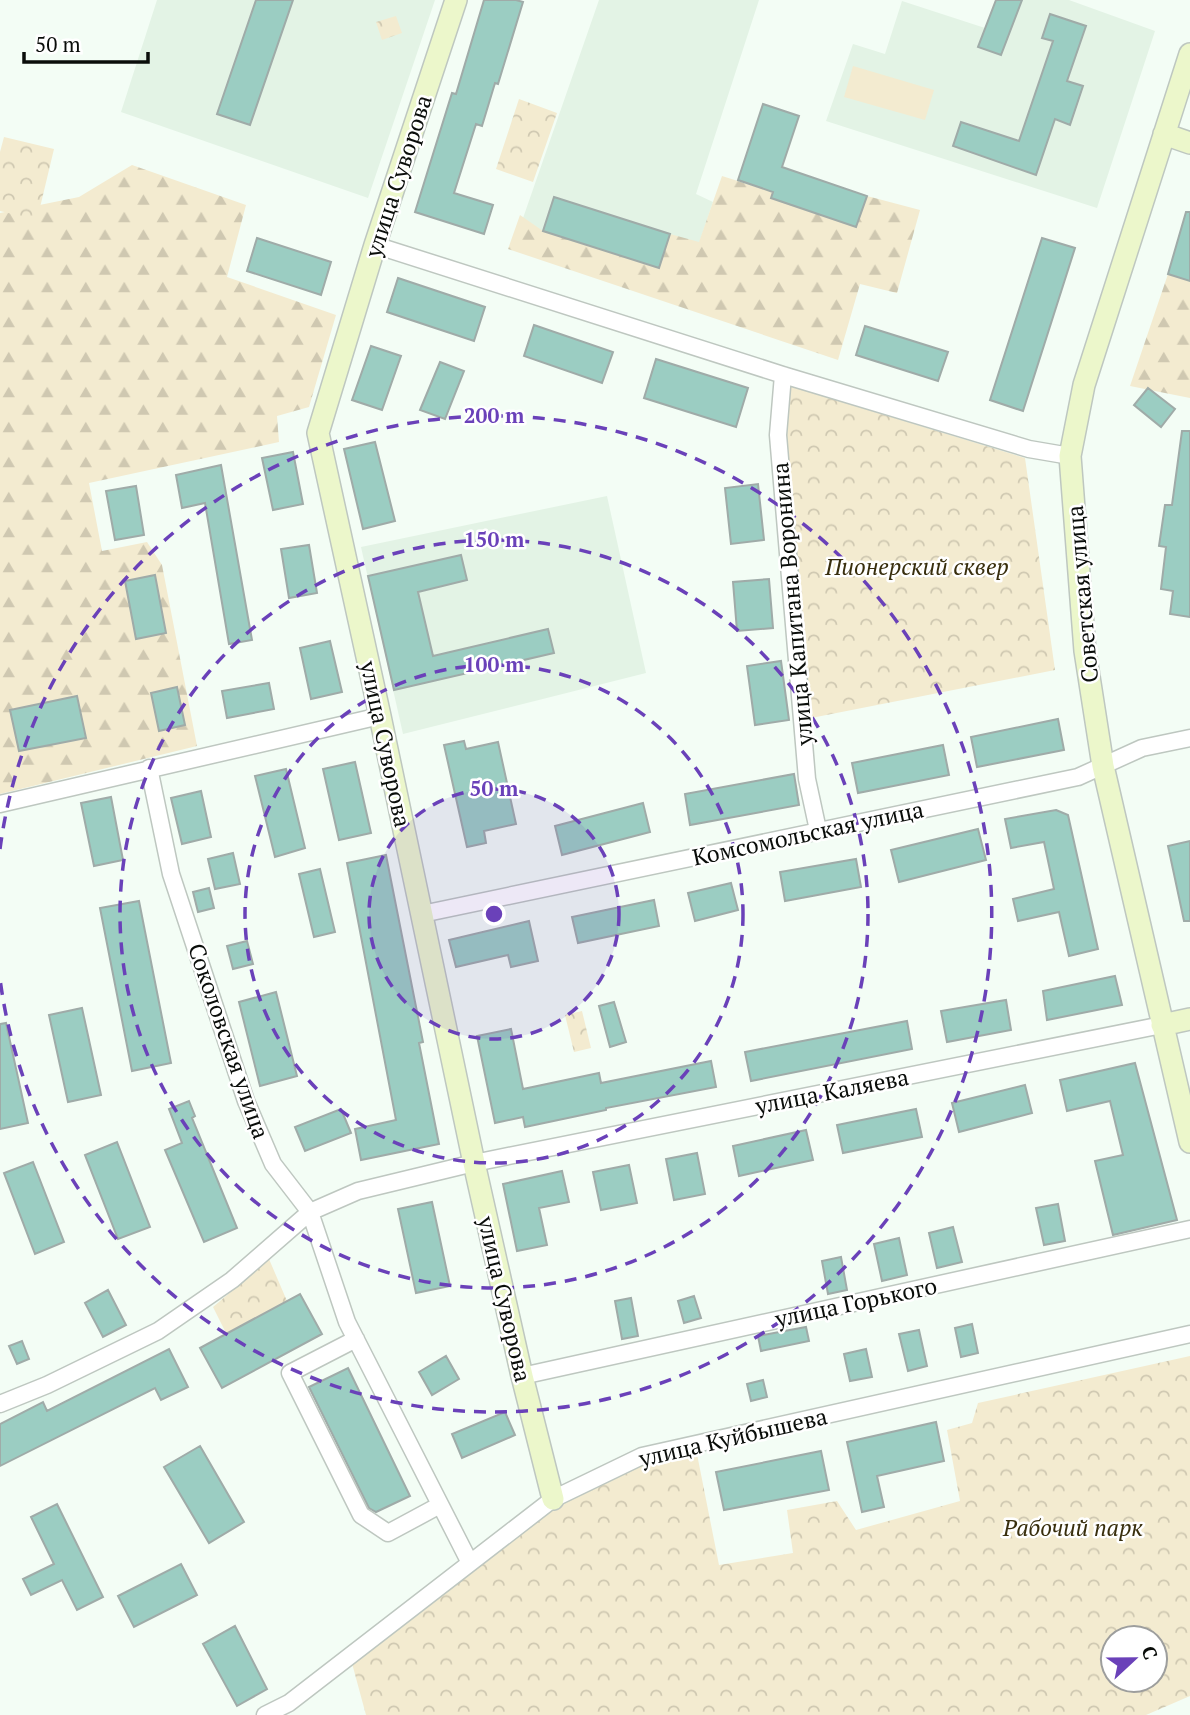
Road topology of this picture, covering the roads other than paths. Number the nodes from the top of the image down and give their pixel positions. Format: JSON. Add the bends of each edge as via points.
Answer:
{"nodes":[{"id":1,"x":456,"y":0,"type":"edge"},
{"id":2,"x":1190,"y":54,"type":"edge"},
{"id":3,"x":1164,"y":134,"type":"junction"},
{"id":4,"x":1190,"y":143,"type":"edge"},
{"id":5,"x":375,"y":245,"type":"junction"},
{"id":6,"x":783,"y":375,"type":"junction"},
{"id":7,"x":1070,"y":456,"type":"junction"},
{"id":8,"x":380,"y":716,"type":"junction"},
{"id":9,"x":1190,"y":738,"type":"edge"},
{"id":10,"x":1102,"y":766,"type":"junction"},
{"id":11,"x":149,"y":768,"type":"junction"},
{"id":12,"x":0,"y":804,"type":"edge"},
{"id":13,"x":818,"y":831,"type":"junction"},
{"id":14,"x":422,"y":914,"type":"junction"},
{"id":15,"x":1190,"y":1019,"type":"edge"},
{"id":16,"x":1162,"y":1025,"type":"junction"},
{"id":17,"x":1190,"y":1142,"type":"edge"},
{"id":18,"x":474,"y":1163,"type":"junction"},
{"id":19,"x":310,"y":1212,"type":"junction"},
{"id":20,"x":1190,"y":1229,"type":"edge"},
{"id":21,"x":1190,"y":1334,"type":"edge"},
{"id":22,"x":356,"y":1339,"type":"junction"},
{"id":23,"x":522,"y":1376,"type":"junction"},
{"id":24,"x":0,"y":1404,"type":"edge"},
{"id":25,"x":553,"y":1499,"type":"junction"},
{"id":26,"x":440,"y":1505,"type":"junction"},
{"id":27,"x":470,"y":1563,"type":"junction"},
{"id":28,"x":265,"y":1715,"type":"edge"}],
"edges":[{"from":1,"to":5,"type":"street","name":"улица Суворова"},
{"from":2,"to":3,"type":"street","name":"Советская улица"},
{"from":3,"to":4,"type":"street"},
{"from":3,"to":7,"type":"street","name":"Советская улица","via":[[1084,385]]},
{"from":5,"to":6,"type":"street"},
{"from":5,"to":8,"type":"street","name":"улица Суворова","via":[[318,433]]},
{"from":6,"to":7,"type":"street","via":[[1029,449]]},
{"from":6,"to":13,"type":"street","name":"улица Капитана Воронина","via":[[778,435],[807,779]]},
{"from":7,"to":10,"type":"street","name":"Советская улица","via":[[1085,651]]},
{"from":8,"to":11,"type":"street"},
{"from":8,"to":14,"type":"street","name":"улица Суворова"},
{"from":9,"to":10,"type":"street","name":"Комсомольская улица","via":[[1143,748]]},
{"from":10,"to":13,"type":"street","name":"Комсомольская улица","via":[[1079,777]]},
{"from":10,"to":16,"type":"street","name":"Советская улица"},
{"from":11,"to":12,"type":"street"},
{"from":11,"to":19,"type":"street","name":"Соколовская улица","via":[[171,874],[246,1101],[274,1164]]},
{"from":13,"to":14,"type":"street","name":"Комсомольская улица"},
{"from":14,"to":18,"type":"street","name":"улица Суворова"},
{"from":15,"to":16,"type":"street","name":"улица Каляева"},
{"from":16,"to":17,"type":"street","name":"Советская улица"},
{"from":16,"to":18,"type":"street","name":"улица Каляева"},
{"from":18,"to":19,"type":"street","name":"улица Каляева","via":[[358,1191]]},
{"from":18,"to":23,"type":"street","name":"улица Суворова"},
{"from":19,"to":22,"type":"street","name":"Соколовская улица"},
{"from":19,"to":24,"type":"street","name":"улица Каляева","via":[[232,1280],[158,1331]]},
{"from":20,"to":23,"type":"street","name":"улица Горького"},
{"from":21,"to":25,"type":"street","name":"улица Куйбышева","via":[[642,1455]]},
{"from":22,"to":26,"type":"street","name":"Соколовская улица"},
{"from":22,"to":26,"type":"street","via":[[290,1373],[361,1515],[388,1533]]},
{"from":23,"to":25,"type":"street","name":"улица Суворова"},
{"from":25,"to":27,"type":"street","name":"улица Куйбышева"},
{"from":26,"to":27,"type":"street","name":"Соколовская улица"},
{"from":27,"to":28,"type":"street","name":"улица Куйбышева","via":[[289,1703]]}]}
